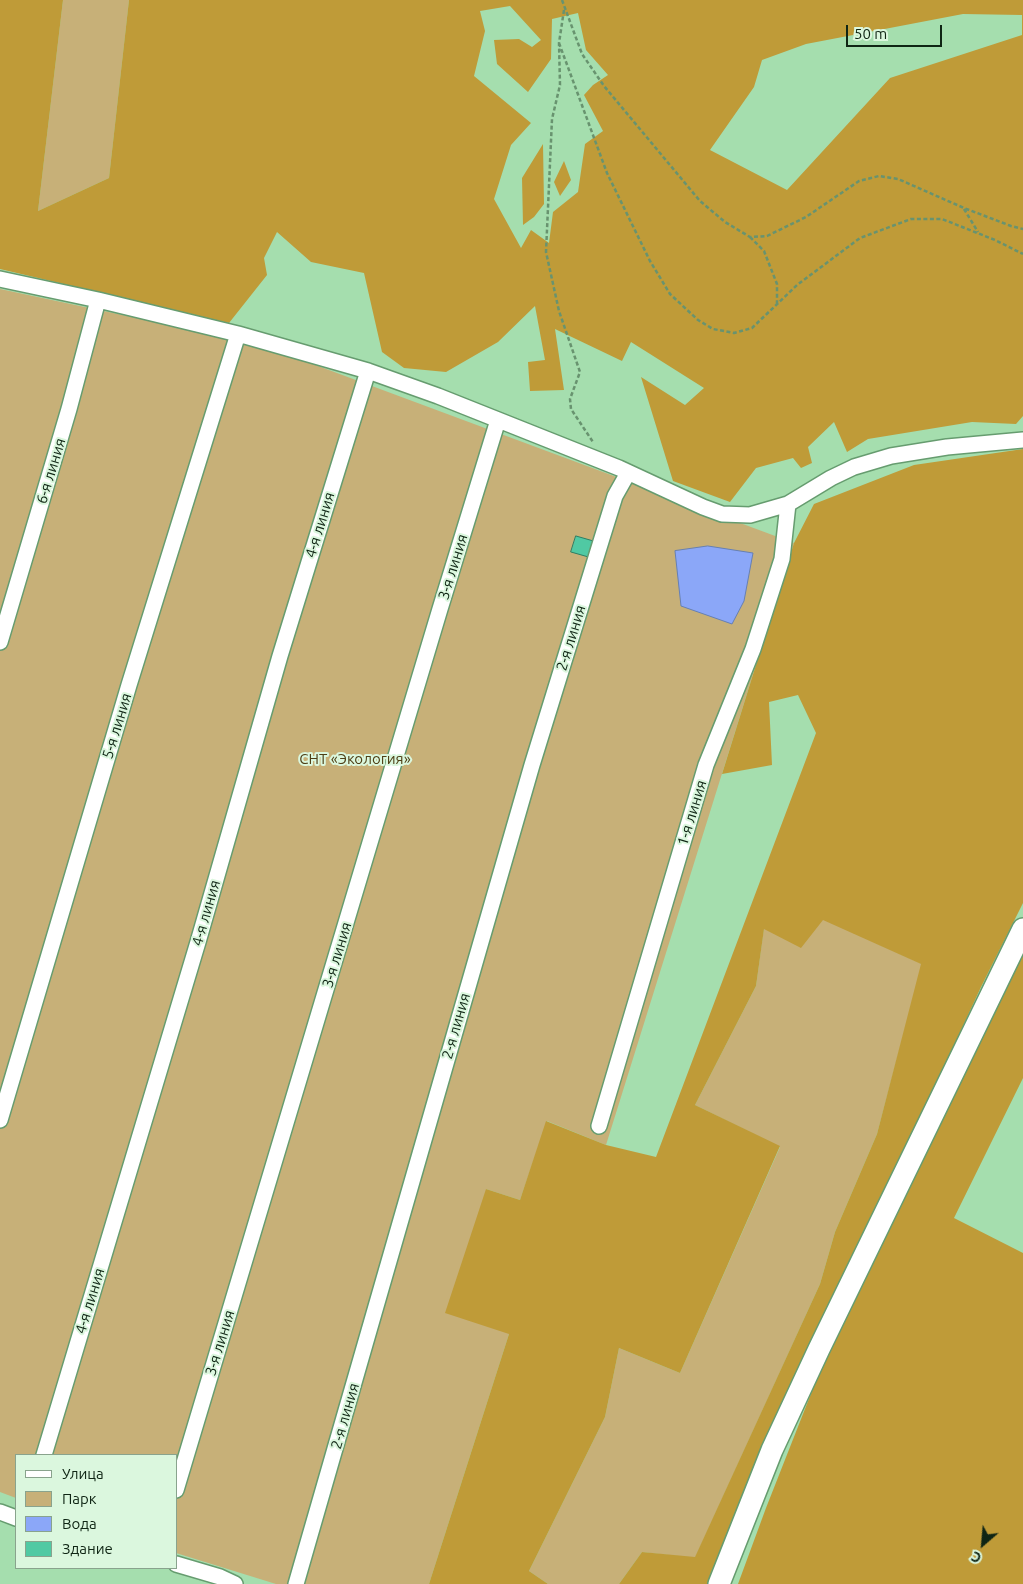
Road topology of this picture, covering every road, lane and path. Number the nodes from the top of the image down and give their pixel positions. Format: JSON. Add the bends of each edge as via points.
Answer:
{"nodes":[{"id":1,"x":562,"y":0,"type":"edge"},
{"id":2,"x":564,"y":9,"type":"junction"},
{"id":3,"x":559,"y":43,"type":"junction"},
{"id":4,"x":964,"y":208,"type":"junction"},
{"id":5,"x":1023,"y":229,"type":"edge"},
{"id":6,"x":979,"y":234,"type":"junction"},
{"id":7,"x":750,"y":237,"type":"junction"},
{"id":8,"x":1023,"y":254,"type":"edge"},
{"id":9,"x":0,"y":279,"type":"edge"},
{"id":10,"x":98,"y":300,"type":"junction"},
{"id":11,"x":777,"y":304,"type":"junction"},
{"id":12,"x":238,"y":334,"type":"junction"},
{"id":13,"x":368,"y":372,"type":"junction"},
{"id":14,"x":498,"y":420,"type":"junction"},
{"id":15,"x":1023,"y":440,"type":"edge"},
{"id":16,"x":595,"y":445,"type":"dead end"},
{"id":17,"x":628,"y":473,"type":"junction"},
{"id":18,"x":788,"y":504,"type":"junction"},
{"id":19,"x":0,"y":642,"type":"edge"},
{"id":20,"x":1023,"y":929,"type":"edge"},
{"id":21,"x":0,"y":1120,"type":"edge"},
{"id":22,"x":599,"y":1126,"type":"dead end"},
{"id":23,"x":44,"y":1454,"type":"edge"},
{"id":24,"x":178,"y":1483,"type":"edge"},
{"id":25,"x":0,"y":1512,"type":"edge"},
{"id":26,"x":15,"y":1518,"type":"edge"},
{"id":27,"x":178,"y":1565,"type":"edge"},
{"id":28,"x":235,"y":1584,"type":"edge"},
{"id":29,"x":296,"y":1584,"type":"edge"},
{"id":30,"x":719,"y":1584,"type":"edge"}],
"edges":[{"from":1,"to":2,"type":"path"},
{"from":2,"to":3,"type":"path"},
{"from":2,"to":7,"type":"path","via":[[582,54],[604,86],[700,201]]},
{"from":3,"to":11,"type":"path","via":[[607,173],[670,294],[698,320],[713,329],[734,333],[752,328]]},
{"from":3,"to":16,"type":"path","via":[[560,85],[552,119],[546,252],[559,310],[580,372],[570,399],[570,409]]},
{"from":4,"to":5,"type":"path"},
{"from":4,"to":6,"type":"path"},
{"from":4,"to":7,"type":"path","via":[[898,179],[879,176],[859,181],[806,217],[767,236]]},
{"from":6,"to":8,"type":"path"},
{"from":6,"to":11,"type":"path","via":[[942,219],[911,219],[860,238]]},
{"from":7,"to":11,"type":"path","via":[[764,251],[777,284]]},
{"from":9,"to":10,"type":"street"},
{"from":10,"to":12,"type":"street"},
{"from":10,"to":19,"type":"street","name":"6-я линия"},
{"from":12,"to":13,"type":"street"},
{"from":12,"to":21,"type":"street","name":"5-я линия","via":[[129,685]]},
{"from":13,"to":14,"type":"street"},
{"from":13,"to":23,"type":"street","name":"4-я линия","via":[[280,656]]},
{"from":14,"to":17,"type":"street"},
{"from":14,"to":24,"type":"street","name":"3-я линия"},
{"from":15,"to":18,"type":"street","via":[[891,456],[831,478]]},
{"from":17,"to":18,"type":"street","via":[[722,514],[750,515]]},
{"from":17,"to":29,"type":"street","name":"2-я линия","via":[[615,496],[532,765]]},
{"from":18,"to":22,"type":"street","name":"1-я линия","via":[[782,559],[753,648],[706,765]]},
{"from":20,"to":30,"type":"main road","via":[[783,1425]]},
{"from":25,"to":26,"type":"street"},
{"from":27,"to":28,"type":"street"}]}
